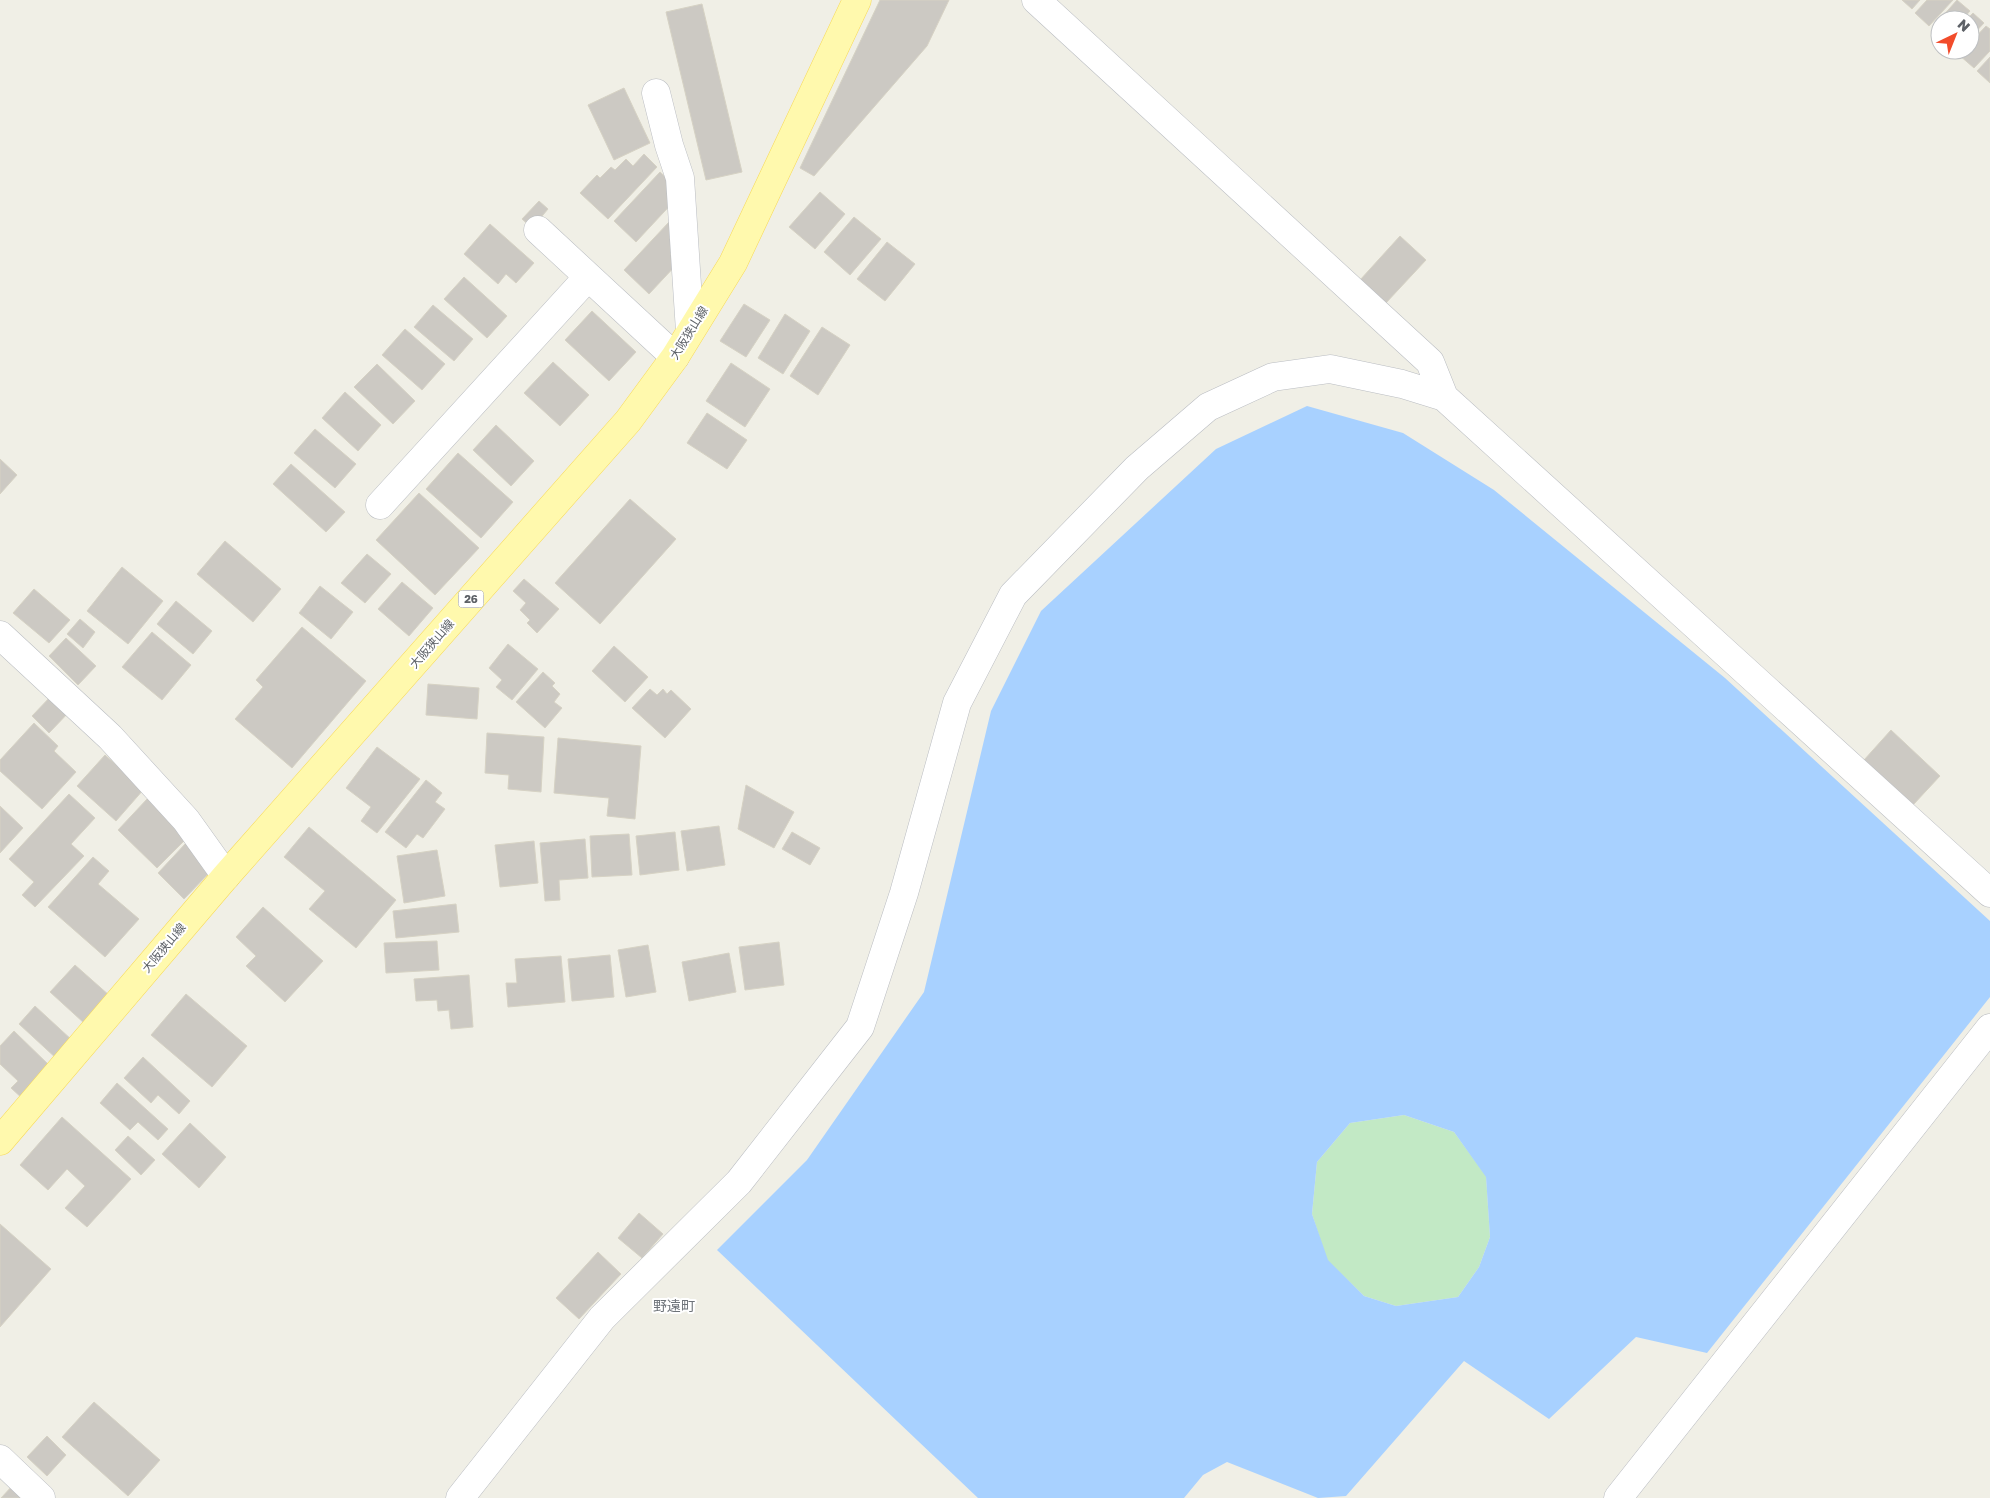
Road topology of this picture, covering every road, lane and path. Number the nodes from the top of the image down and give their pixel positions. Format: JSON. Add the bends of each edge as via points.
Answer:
{"nodes":[{"id":1,"x":857,"y":0,"type":"edge"},
{"id":2,"x":1036,"y":0,"type":"edge"},
{"id":3,"x":656,"y":93,"type":"dead end"},
{"id":4,"x":538,"y":230,"type":"dead end"},
{"id":5,"x":588,"y":277,"type":"junction"},
{"id":6,"x":690,"y":332,"type":"junction"},
{"id":7,"x":675,"y":357,"type":"junction"},
{"id":8,"x":1444,"y":397,"type":"junction"},
{"id":9,"x":380,"y":505,"type":"dead end"},
{"id":10,"x":0,"y":635,"type":"edge"},
{"id":11,"x":226,"y":876,"type":"junction"},
{"id":12,"x":1990,"y":893,"type":"edge"},
{"id":13,"x":1990,"y":1028,"type":"edge"},
{"id":14,"x":0,"y":1141,"type":"edge"},
{"id":15,"x":0,"y":1459,"type":"edge"},
{"id":16,"x":465,"y":1496,"type":"edge"},
{"id":17,"x":41,"y":1498,"type":"edge"},
{"id":18,"x":1618,"y":1498,"type":"edge"}],
"edges":[{"from":1,"to":6,"type":"main road","name":"大阪狭山線","number":"26","via":[[733,263]]},
{"from":2,"to":8,"type":"street","via":[[1430,362]]},
{"from":3,"to":6,"type":"street","via":[[680,178]]},
{"from":4,"to":5,"type":"street"},
{"from":5,"to":7,"type":"street"},
{"from":5,"to":9,"type":"street"},
{"from":6,"to":7,"type":"main road","name":"大阪狭山線","number":"26"},
{"from":7,"to":11,"type":"main road","name":"大阪狭山線","number":"26","via":[[628,421]]},
{"from":8,"to":12,"type":"street"},
{"from":8,"to":16,"type":"street","via":[[1402,384],[1330,369],[1273,377],[1216,403],[1137,468],[1013,595],[957,703],[904,893],[860,1027],[739,1182],[602,1318]]},
{"from":10,"to":11,"type":"street","via":[[110,737],[186,820]]},
{"from":11,"to":14,"type":"main road","name":"大阪狭山線","number":"26"},
{"from":13,"to":18,"type":"street"},
{"from":15,"to":17,"type":"street"}]}
